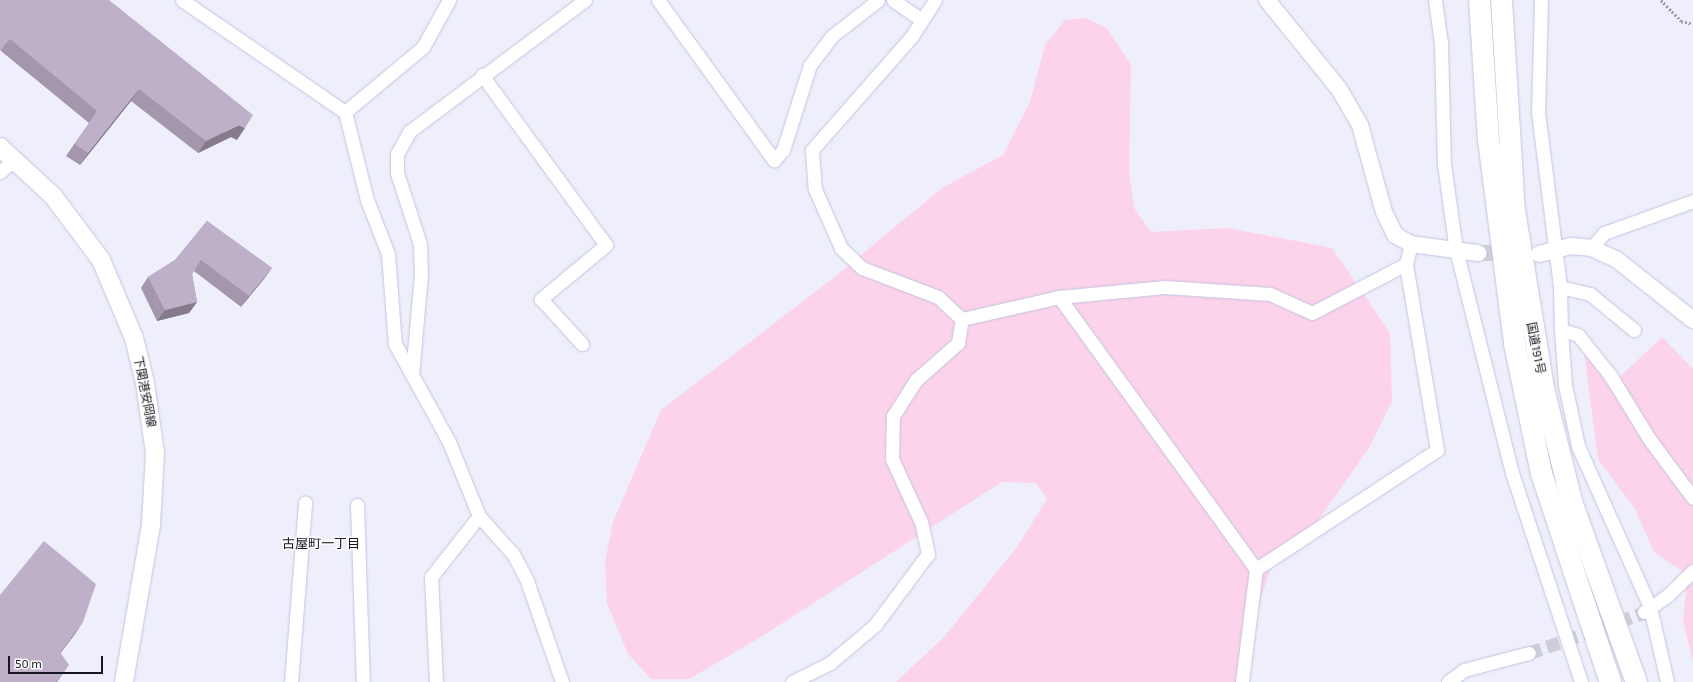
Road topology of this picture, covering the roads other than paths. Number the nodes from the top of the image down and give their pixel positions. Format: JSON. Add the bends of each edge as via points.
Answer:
{"nodes":[{"id":1,"x":182,"y":0,"type":"edge"},
{"id":2,"x":449,"y":0,"type":"edge"},
{"id":3,"x":585,"y":0,"type":"edge"},
{"id":4,"x":658,"y":0,"type":"edge"},
{"id":5,"x":878,"y":0,"type":"edge"},
{"id":6,"x":893,"y":0,"type":"edge"},
{"id":7,"x":935,"y":0,"type":"edge"},
{"id":8,"x":1267,"y":0,"type":"edge"},
{"id":9,"x":1435,"y":0,"type":"edge"},
{"id":10,"x":1470,"y":0,"type":"edge"},
{"id":11,"x":1479,"y":0,"type":"edge"},
{"id":12,"x":1502,"y":0,"type":"edge"},
{"id":13,"x":1541,"y":0,"type":"edge"},
{"id":14,"x":922,"y":20,"type":"junction"},
{"id":15,"x":482,"y":75,"type":"junction"},
{"id":16,"x":345,"y":112,"type":"junction"},
{"id":17,"x":1488,"y":139,"type":"junction"},
{"id":18,"x":0,"y":147,"type":"edge"},
{"id":19,"x":15,"y":159,"type":"junction"},
{"id":20,"x":0,"y":172,"type":"edge"},
{"id":21,"x":1693,"y":201,"type":"edge"},
{"id":22,"x":1411,"y":244,"type":"junction"},
{"id":23,"x":1592,"y":248,"type":"junction"},
{"id":24,"x":1456,"y":250,"type":"junction"},
{"id":25,"x":1556,"y":252,"type":"junction"},
{"id":26,"x":1478,"y":253,"type":"tunnel mouth"},
{"id":27,"x":1539,"y":254,"type":"dead end"},
{"id":28,"x":1406,"y":264,"type":"junction"},
{"id":29,"x":1560,"y":287,"type":"junction"},
{"id":30,"x":1059,"y":297,"type":"junction"},
{"id":31,"x":962,"y":318,"type":"junction"},
{"id":32,"x":1693,"y":320,"type":"edge"},
{"id":33,"x":1561,"y":330,"type":"junction"},
{"id":34,"x":1634,"y":330,"type":"dead end"},
{"id":35,"x":582,"y":344,"type":"dead end"},
{"id":36,"x":412,"y":375,"type":"junction"},
{"id":37,"x":1693,"y":498,"type":"edge"},
{"id":38,"x":305,"y":503,"type":"dead end"},
{"id":39,"x":357,"y":505,"type":"dead end"},
{"id":40,"x":479,"y":516,"type":"junction"},
{"id":41,"x":1256,"y":569,"type":"junction"},
{"id":42,"x":1693,"y":571,"type":"edge"},
{"id":43,"x":1574,"y":576,"type":"junction"},
{"id":44,"x":1647,"y":610,"type":"junction"},
{"id":45,"x":1529,"y":653,"type":"tunnel mouth"},
{"id":46,"x":1635,"y":677,"type":"edge"},
{"id":47,"x":124,"y":682,"type":"edge"},
{"id":48,"x":290,"y":682,"type":"edge"},
{"id":49,"x":363,"y":682,"type":"edge"},
{"id":50,"x":436,"y":682,"type":"edge"},
{"id":51,"x":562,"y":682,"type":"edge"},
{"id":52,"x":792,"y":682,"type":"edge"},
{"id":53,"x":1242,"y":682,"type":"edge"},
{"id":54,"x":1448,"y":682,"type":"edge"},
{"id":55,"x":1582,"y":682,"type":"edge"},
{"id":56,"x":1600,"y":682,"type":"edge"},
{"id":57,"x":1610,"y":682,"type":"edge"},
{"id":58,"x":1667,"y":682,"type":"edge"}],
"edges":[{"from":1,"to":16,"type":"street"},
{"from":2,"to":16,"type":"street","via":[[423,46]]},
{"from":3,"to":15,"type":"street"},
{"from":4,"to":5,"type":"street","via":[[774,160],[782,150],[810,65],[832,36]]},
{"from":6,"to":14,"type":"street"},
{"from":7,"to":14,"type":"street"},
{"from":8,"to":22,"type":"street","via":[[1339,89],[1360,124],[1384,212],[1395,235]]},
{"from":9,"to":24,"type":"street","via":[[1441,43],[1444,164]]},
{"from":10,"to":17,"type":"highway"},
{"from":11,"to":17,"type":"highway","name":"国道191号"},
{"from":12,"to":46,"type":"highway","name":"国道191号","via":[[1510,174],[1534,343],[1572,504]]},
{"from":13,"to":25,"type":"street","via":[[1538,112]]},
{"from":14,"to":31,"type":"street","via":[[812,150],[815,189],[841,248],[862,268],[938,297]]},
{"from":15,"to":35,"type":"street","via":[[606,245],[541,299]]},
{"from":15,"to":36,"type":"street","via":[[410,132],[397,154],[398,173],[420,244],[421,275]]},
{"from":16,"to":36,"type":"street","via":[[367,200],[388,254],[395,344]]},
{"from":17,"to":43,"type":"highway","name":"国道191号","via":[[1514,343],[1541,473]]},
{"from":18,"to":19,"type":"main road","name":"下関港安岡線"},
{"from":19,"to":20,"type":"street"},
{"from":19,"to":47,"type":"main road","name":"下関港安岡線","via":[[53,196],[101,260],[127,319],[145,383],[155,453],[151,525]]},
{"from":21,"to":23,"type":"street","via":[[1604,233]]},
{"from":22,"to":24,"type":"street"},
{"from":22,"to":28,"type":"street"},
{"from":23,"to":25,"type":"street","via":[[1570,246]]},
{"from":23,"to":32,"type":"street","via":[[1616,259]]},
{"from":24,"to":26,"type":"street"},
{"from":24,"to":55,"type":"street","via":[[1512,473]]},
{"from":25,"to":27,"type":"street"},
{"from":25,"to":29,"type":"street"},
{"from":28,"to":30,"type":"street","via":[[1312,313],[1270,294],[1187,288],[1165,287]]},
{"from":28,"to":41,"type":"street","via":[[1437,450]]},
{"from":29,"to":33,"type":"street"},
{"from":29,"to":34,"type":"street","via":[[1590,294]]},
{"from":30,"to":31,"type":"street"},
{"from":30,"to":41,"type":"street"},
{"from":31,"to":52,"type":"street","via":[[958,343],[916,380],[893,416],[892,459],[920,522],[928,554],[875,625],[830,664]]},
{"from":33,"to":37,"type":"street","via":[[1578,335],[1610,375],[1650,440]]},
{"from":33,"to":44,"type":"street","via":[[1565,385],[1578,446]]},
{"from":36,"to":40,"type":"street","via":[[449,442]]},
{"from":38,"to":48,"type":"street"},
{"from":39,"to":49,"type":"street"},
{"from":40,"to":50,"type":"street","via":[[432,578]]},
{"from":40,"to":51,"type":"street","via":[[514,554],[526,578]]},
{"from":41,"to":53,"type":"street"},
{"from":42,"to":44,"type":"street"},
{"from":43,"to":56,"type":"highway"},
{"from":43,"to":57,"type":"highway","name":"国道191号"},
{"from":44,"to":58,"type":"street"},
{"from":45,"to":54,"type":"street","via":[[1464,670]]}]}
